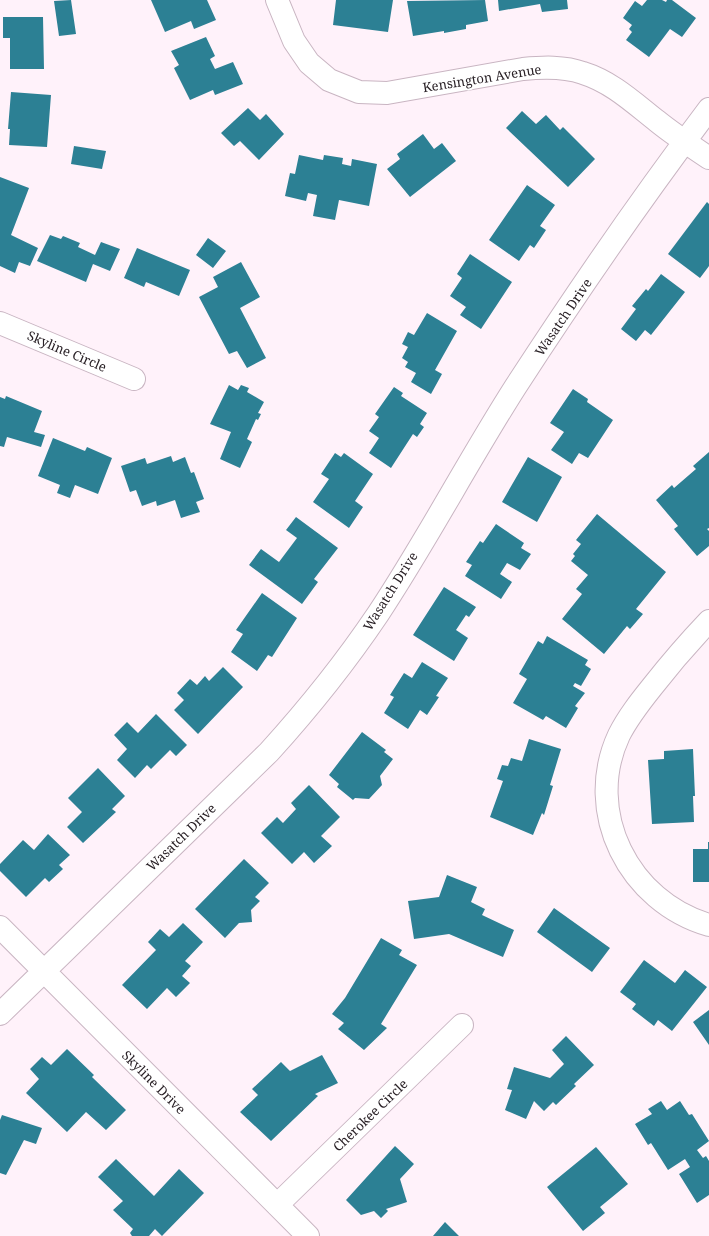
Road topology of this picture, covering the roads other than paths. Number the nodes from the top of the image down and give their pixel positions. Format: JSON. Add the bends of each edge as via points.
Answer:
{"nodes":[{"id":1,"x":277,"y":0,"type":"edge"},
{"id":2,"x":709,"y":109,"type":"edge"},
{"id":3,"x":685,"y":141,"type":"junction"},
{"id":4,"x":709,"y":158,"type":"edge"},
{"id":5,"x":0,"y":323,"type":"edge"},
{"id":6,"x":134,"y":379,"type":"dead end"},
{"id":7,"x":709,"y":621,"type":"edge"},
{"id":8,"x":709,"y":925,"type":"edge"},
{"id":9,"x":0,"y":927,"type":"edge"},
{"id":10,"x":42,"y":971,"type":"junction"},
{"id":11,"x":0,"y":1014,"type":"edge"},
{"id":12,"x":462,"y":1025,"type":"dead end"},
{"id":13,"x":277,"y":1205,"type":"junction"},
{"id":14,"x":308,"y":1236,"type":"edge"}],
"edges":[{"from":1,"to":3,"type":"street","name":"Kensington Avenue","via":[[294,41],[309,63],[329,80],[345,88],[359,92],[387,93],[523,69],[562,68],[583,72],[601,80]]},
{"from":2,"to":3,"type":"street","name":"Wasatch Drive"},
{"from":3,"to":4,"type":"street","name":"Kensington Avenue"},
{"from":3,"to":10,"type":"street","name":"Wasatch Drive","via":[[516,386],[378,614],[329,681],[300,718],[268,752]]},
{"from":5,"to":6,"type":"street","name":"Skyline Circle"},
{"from":7,"to":8,"type":"street","via":[[678,654],[640,703],[620,734],[610,764],[607,797],[614,835],[624,858],[639,880],[676,912]]},
{"from":9,"to":10,"type":"street","name":"Skyline Drive"},
{"from":10,"to":11,"type":"street","name":"Wasatch Drive"},
{"from":10,"to":13,"type":"street","name":"Skyline Drive"},
{"from":12,"to":13,"type":"street","name":"Cherokee Circle"},
{"from":13,"to":14,"type":"street","name":"Skyline Drive"}]}
